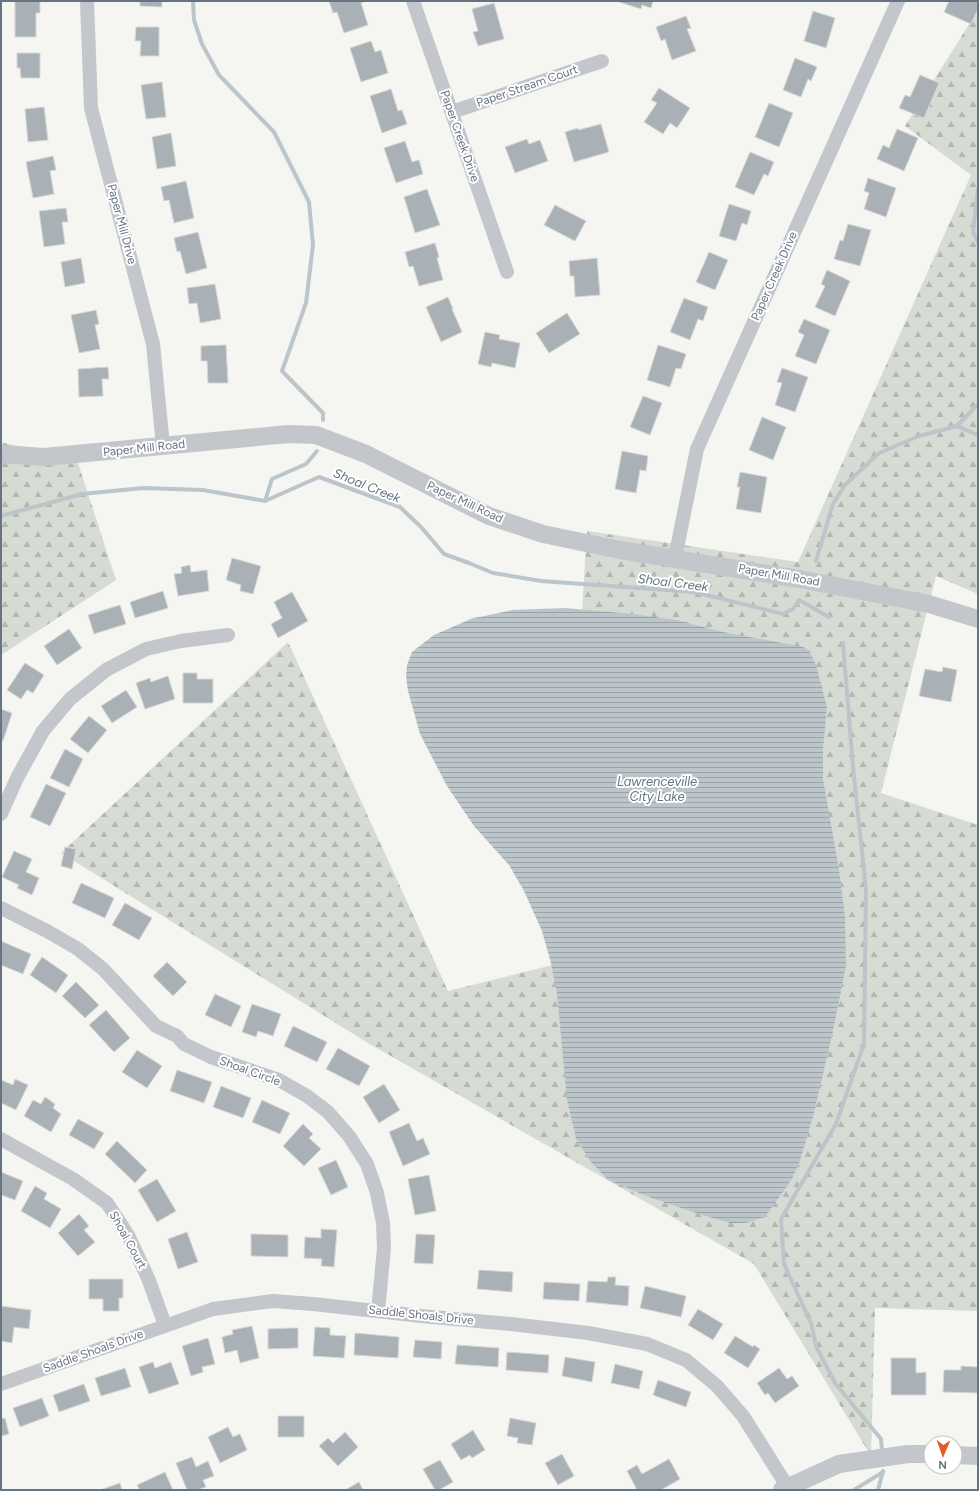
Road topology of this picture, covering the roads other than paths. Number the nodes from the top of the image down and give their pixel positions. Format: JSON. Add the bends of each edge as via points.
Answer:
{"nodes":[{"id":1,"x":87,"y":1,"type":"edge"},
{"id":2,"x":413,"y":1,"type":"edge"},
{"id":3,"x":898,"y":1,"type":"edge"},
{"id":4,"x":602,"y":61,"type":"dead end"},
{"id":5,"x":452,"y":112,"type":"junction"},
{"id":6,"x":507,"y":272,"type":"dead end"},
{"id":7,"x":164,"y":446,"type":"junction"},
{"id":8,"x":1,"y":454,"type":"edge"},
{"id":9,"x":675,"y":558,"type":"junction"},
{"id":10,"x":978,"y":618,"type":"edge"},
{"id":11,"x":228,"y":635,"type":"dead end"},
{"id":12,"x":1,"y":814,"type":"edge"},
{"id":13,"x":1,"y":908,"type":"edge"},
{"id":14,"x":1,"y":1139,"type":"edge"},
{"id":15,"x":378,"y":1311,"type":"junction"},
{"id":16,"x":165,"y":1325,"type":"junction"},
{"id":17,"x":1,"y":1384,"type":"edge"},
{"id":18,"x":923,"y":1454,"type":"edge"},
{"id":19,"x":963,"y":1455,"type":"edge"},
{"id":20,"x":978,"y":1456,"type":"edge"},
{"id":21,"x":785,"y":1488,"type":"edge"}],
"edges":[{"from":1,"to":7,"type":"street","name":"Paper Mill Drive","via":[[92,108],[153,344]]},
{"from":2,"to":5,"type":"street","name":"Paper Creek Drive"},
{"from":3,"to":9,"type":"street","name":"Paper Creek Drive","via":[[697,449]]},
{"from":4,"to":5,"type":"street","name":"Paper Stream Court"},
{"from":5,"to":6,"type":"street","name":"Paper Creek Drive"},
{"from":7,"to":8,"type":"street","name":"Paper Mill Road","via":[[44,457]]},
{"from":7,"to":9,"type":"street","name":"Paper Mill Road","via":[[289,434],[316,435],[366,454],[489,516],[509,523],[542,534]]},
{"from":9,"to":10,"type":"street","name":"Paper Mill Road","via":[[928,604]]},
{"from":11,"to":12,"type":"street","via":[[146,649],[106,670],[70,699],[42,731]]},
{"from":13,"to":15,"type":"street","name":"Shoal Circle","via":[[78,949],[103,969],[156,1026],[177,1036],[184,1044],[211,1057],[279,1080],[328,1112],[349,1136],[367,1164],[377,1193],[383,1223],[384,1248]]},
{"from":14,"to":16,"type":"street","name":"Shoal Court","via":[[73,1179],[107,1203],[128,1235],[148,1278]]},
{"from":15,"to":16,"type":"street","name":"Saddle Shoals Drive","via":[[273,1301],[213,1309]]},
{"from":15,"to":21,"type":"street","name":"Saddle Shoals Drive","via":[[588,1333],[647,1344],[686,1360],[717,1386],[743,1416]]},
{"from":16,"to":17,"type":"street","name":"Saddle Shoals Drive"},
{"from":18,"to":21,"type":"street","via":[[838,1464]]},
{"from":19,"to":20,"type":"street"}]}
